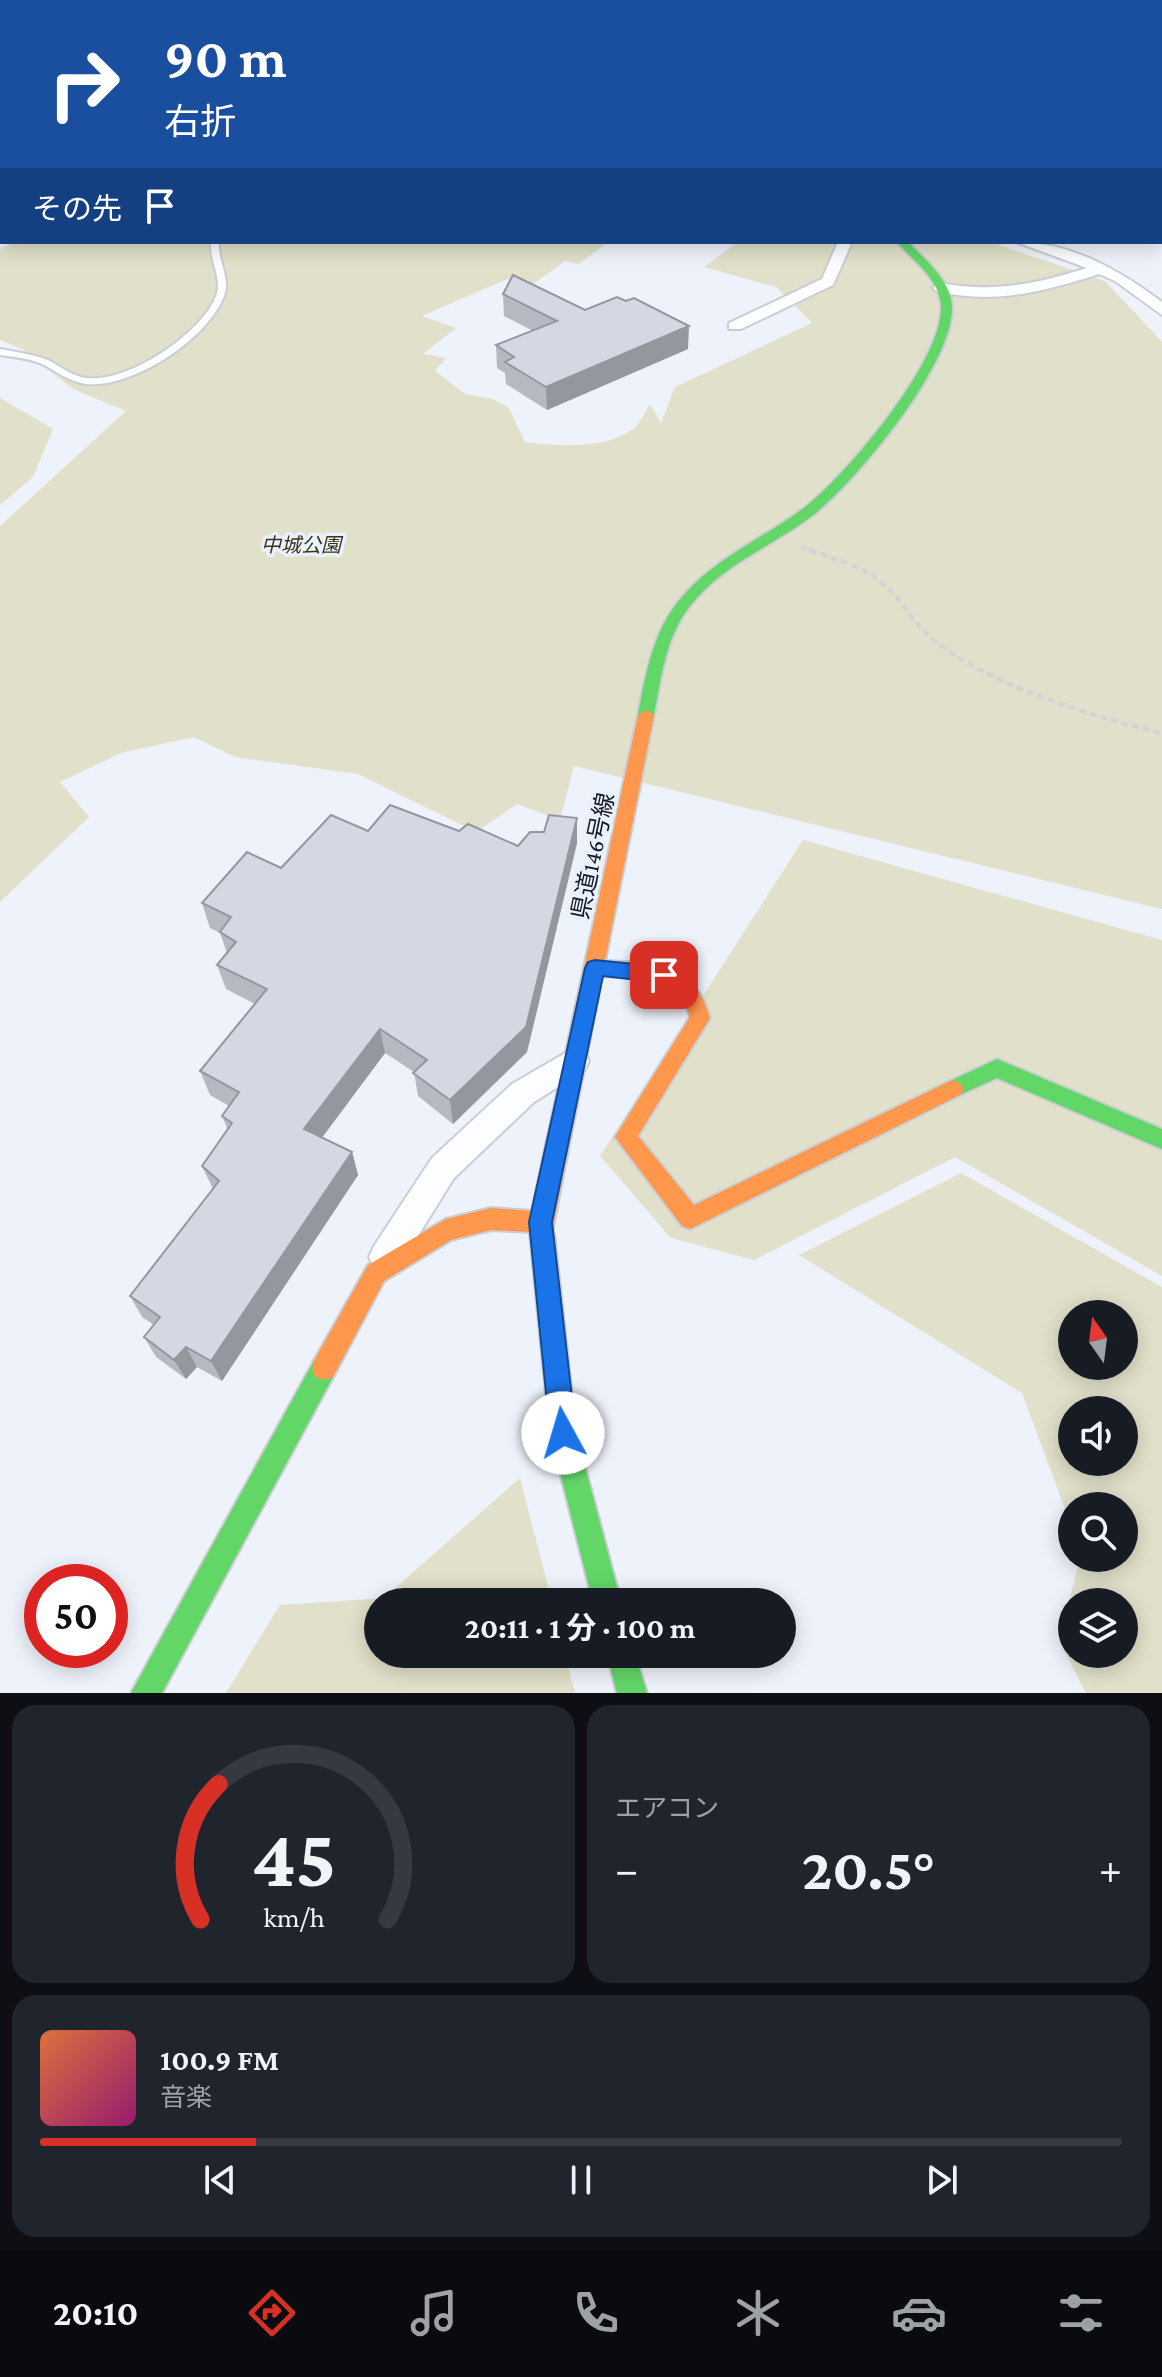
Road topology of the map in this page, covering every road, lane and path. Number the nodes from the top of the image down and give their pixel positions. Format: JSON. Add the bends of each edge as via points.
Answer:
{"nodes":[{"id":1,"x":215,"y":244,"type":"edge"},
{"id":2,"x":844,"y":244,"type":"edge"},
{"id":3,"x":904,"y":244,"type":"edge"},
{"id":4,"x":1030,"y":244,"type":"edge"},
{"id":5,"x":1100,"y":269,"type":"junction"},
{"id":6,"x":941,"y":288,"type":"junction"},
{"id":7,"x":1162,"y":310,"type":"edge"},
{"id":8,"x":735,"y":326,"type":"dead end"},
{"id":9,"x":0,"y":352,"type":"edge"},
{"id":10,"x":773,"y":536,"type":"junction"},
{"id":11,"x":1162,"y":733,"type":"edge"},
{"id":12,"x":595,"y":968,"type":"junction"},
{"id":13,"x":574,"y":1061,"type":"junction"},
{"id":14,"x":1162,"y":1139,"type":"edge"},
{"id":15,"x":541,"y":1222,"type":"junction"},
{"id":16,"x":376,"y":1273,"type":"junction"},
{"id":17,"x":603,"y":1588,"type":"edge"},
{"id":18,"x":625,"y":1668,"type":"edge"},
{"id":19,"x":146,"y":1693,"type":"edge"},
{"id":20,"x":632,"y":1693,"type":"edge"}],
"edges":[{"from":1,"to":9,"type":"lane","via":[[220,297],[195,329],[133,374],[90,382],[43,361]]},
{"from":2,"to":8,"type":"street","via":[[828,282]]},
{"from":3,"to":6,"type":"main road"},
{"from":4,"to":5,"type":"street"},
{"from":5,"to":6,"type":"street","via":[[1014,295],[976,296]]},
{"from":5,"to":7,"type":"street"},
{"from":6,"to":10,"type":"main road","name":"県道146号線","via":[[947,318],[934,351],[880,437],[830,494]]},
{"from":10,"to":11,"type":"path","via":[[867,571],[929,637],[963,660],[1057,703]]},
{"from":10,"to":12,"type":"main road","name":"県道146号線","via":[[692,595],[660,646]]},
{"from":12,"to":13,"type":"main road","name":"県道146号線"},
{"from":12,"to":14,"type":"main road","via":[[664,975],[688,985],[697,999],[700,1018],[626,1137],[690,1218],[997,1068]]},
{"from":13,"to":15,"type":"main road","name":"県道146号線"},
{"from":13,"to":16,"type":"street","via":[[523,1093],[443,1168]]},
{"from":15,"to":16,"type":"main road","via":[[491,1219],[446,1230]]},
{"from":15,"to":17,"type":"main road","name":"県道146号線","via":[[563,1433]]},
{"from":16,"to":19,"type":"main road"},
{"from":18,"to":20,"type":"main road"}]}
